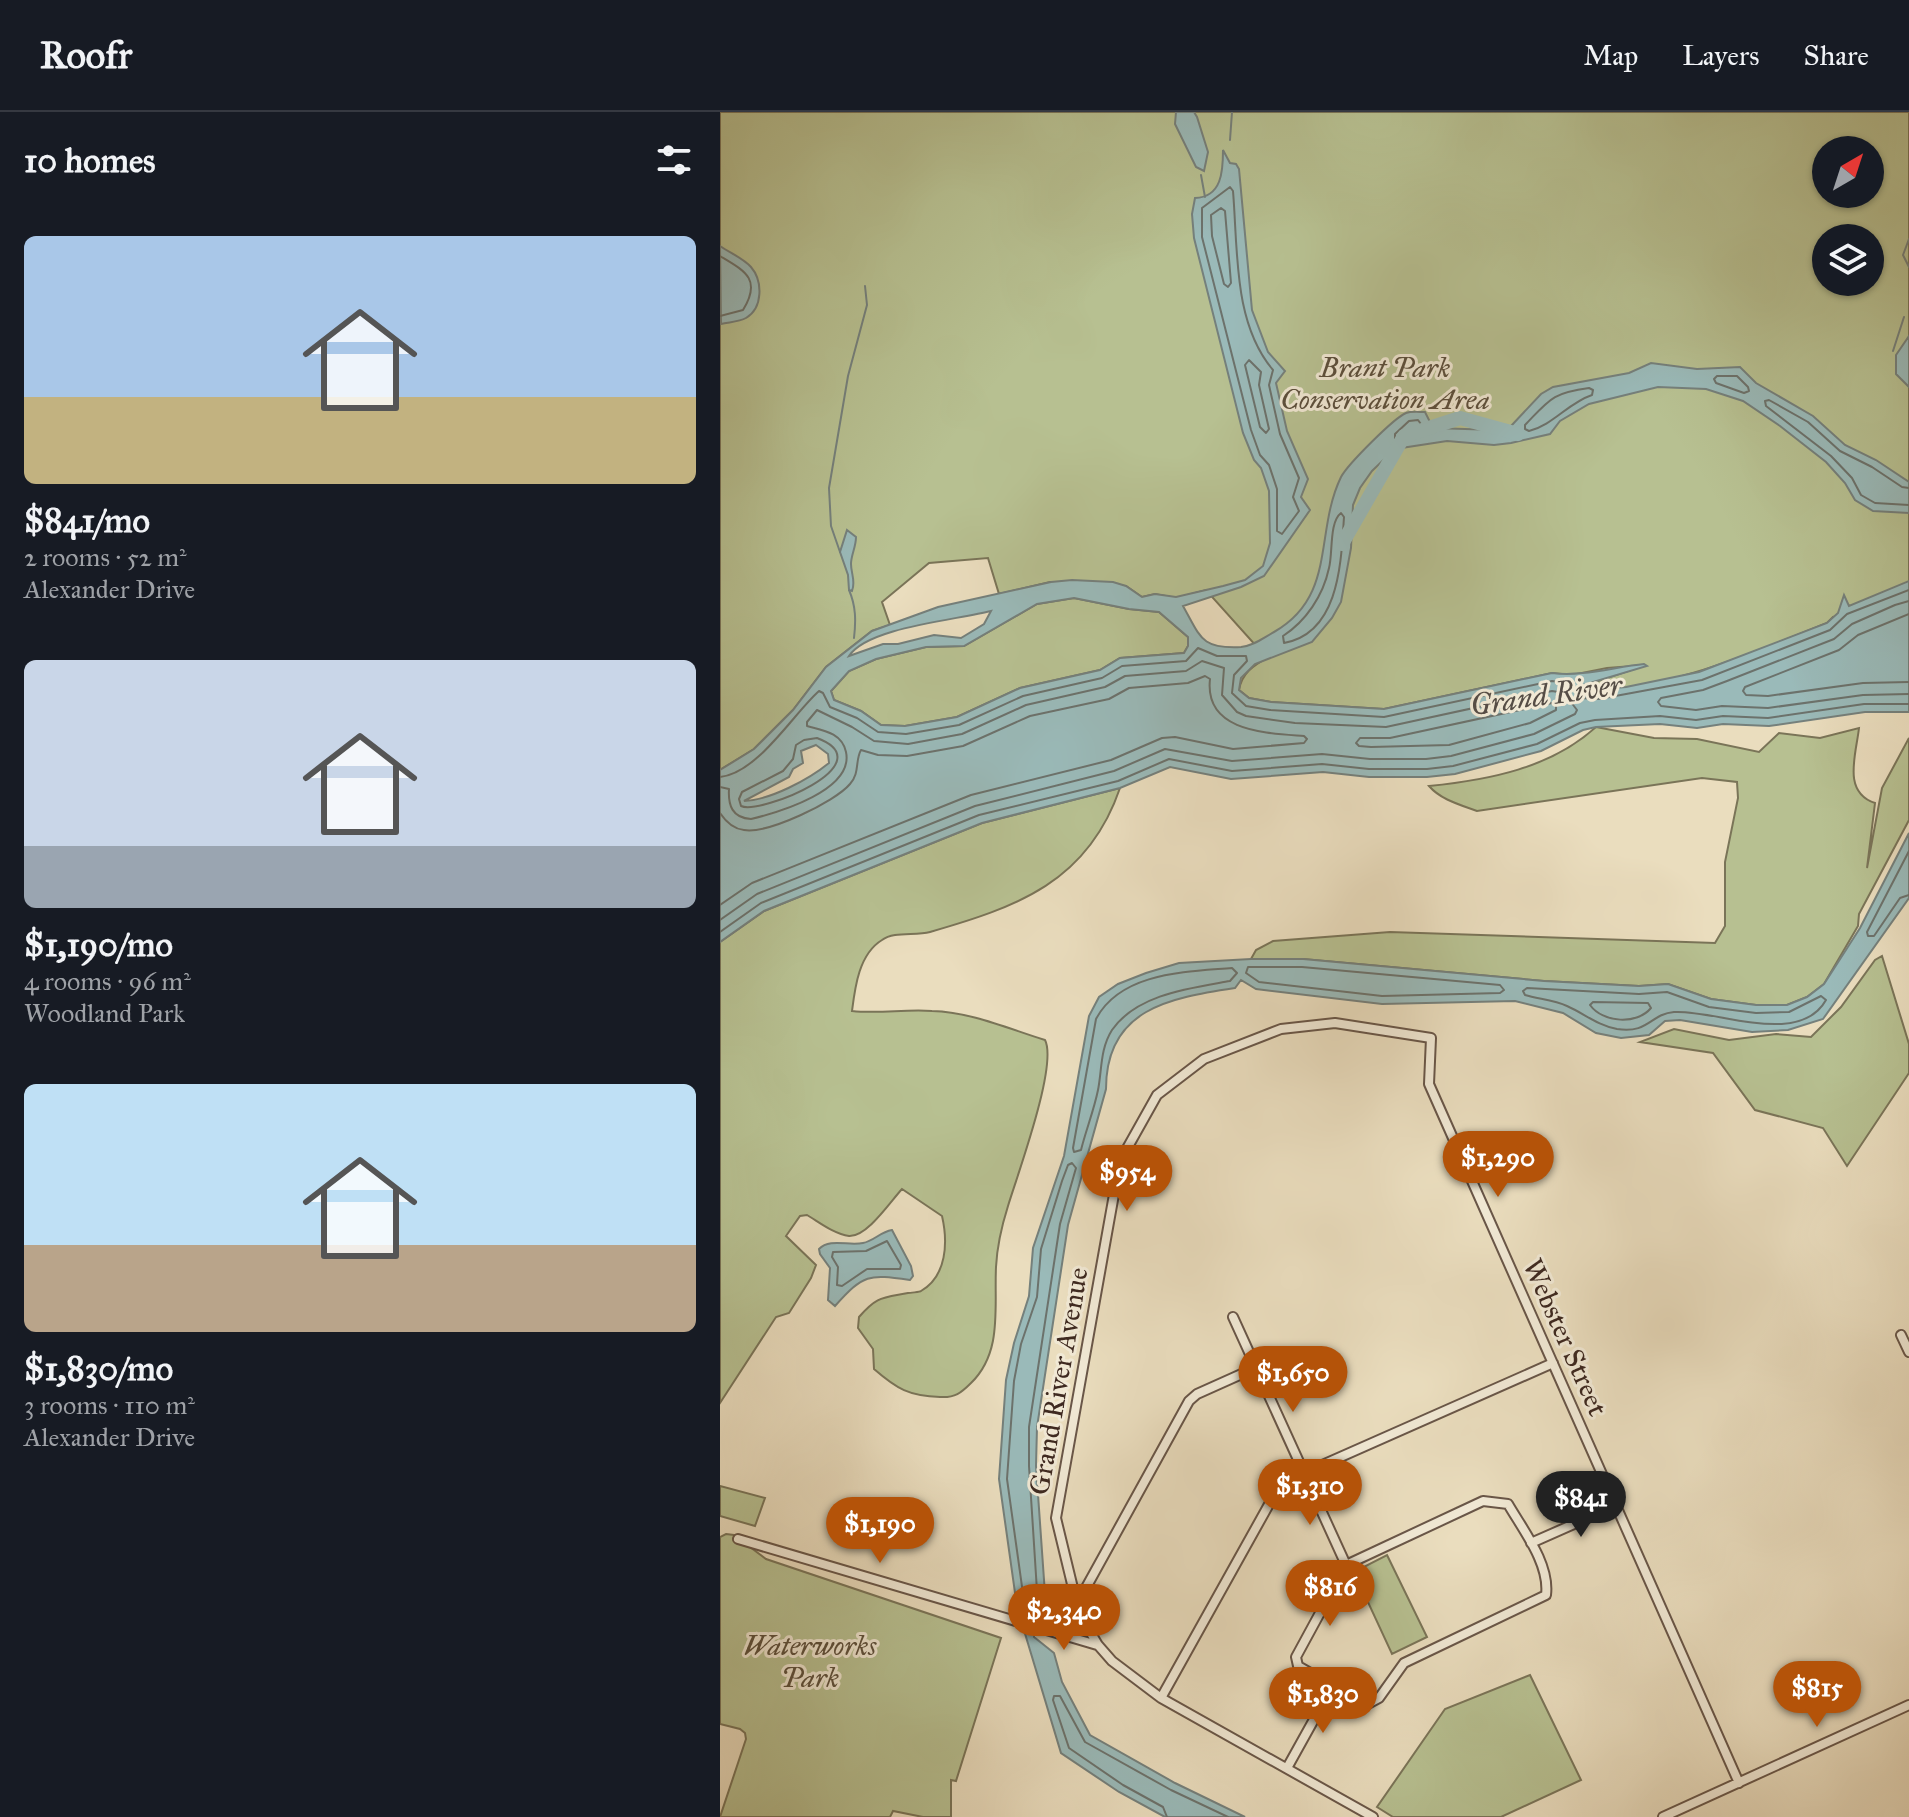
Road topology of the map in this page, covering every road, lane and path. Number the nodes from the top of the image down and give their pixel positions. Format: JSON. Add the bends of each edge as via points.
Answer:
{"nodes":[{"id":1,"x":1431,"y":1038,"type":"joint"},
{"id":2,"x":1233,"y":1317,"type":"dead end"},
{"id":3,"x":1901,"y":1335,"type":"dead end"},
{"id":4,"x":1909,"y":1352,"type":"edge"},
{"id":5,"x":1553,"y":1363,"type":"junction"},
{"id":6,"x":1255,"y":1368,"type":"junction"},
{"id":7,"x":1302,"y":1474,"type":"junction"},
{"id":8,"x":1617,"y":1505,"type":"junction"},
{"id":9,"x":738,"y":1539,"type":"dead end"},
{"id":10,"x":1531,"y":1543,"type":"junction"},
{"id":11,"x":1346,"y":1565,"type":"junction"},
{"id":12,"x":1078,"y":1608,"type":"junction"},
{"id":13,"x":1038,"y":1628,"type":"junction"},
{"id":14,"x":1098,"y":1645,"type":"junction"},
{"id":15,"x":1332,"y":1687,"type":"junction"},
{"id":16,"x":1161,"y":1698,"type":"junction"},
{"id":17,"x":1907,"y":1706,"type":"edge"},
{"id":18,"x":1909,"y":1718,"type":"edge"},
{"id":19,"x":1287,"y":1768,"type":"junction"},
{"id":20,"x":1739,"y":1783,"type":"junction"},
{"id":21,"x":1373,"y":1817,"type":"edge"},
{"id":22,"x":1663,"y":1817,"type":"edge"}],
"edges":[{"from":1,"to":5,"type":"street","name":"Webster Street","via":[[1429,1084]]},
{"from":1,"to":12,"type":"street","name":"Grand River Avenue","via":[[1335,1023],[1281,1029],[1204,1059],[1157,1095],[1120,1161],[1056,1518]]},
{"from":2,"to":6,"type":"street"},
{"from":3,"to":4,"type":"street"},
{"from":5,"to":7,"type":"street"},
{"from":5,"to":8,"type":"street","name":"Webster Street"},
{"from":6,"to":7,"type":"street"},
{"from":6,"to":12,"type":"street","via":[[1189,1401]]},
{"from":7,"to":11,"type":"street"},
{"from":7,"to":16,"type":"street","via":[[1277,1490]]},
{"from":8,"to":10,"type":"street"},
{"from":8,"to":20,"type":"street","name":"Webster Street"},
{"from":9,"to":13,"type":"street"},
{"from":10,"to":11,"type":"street","via":[[1508,1504],[1483,1501]]},
{"from":10,"to":15,"type":"street","via":[[1547,1583],[1546,1595],[1404,1663],[1379,1698],[1366,1705]]},
{"from":11,"to":15,"type":"street","via":[[1296,1657],[1298,1666]]},
{"from":12,"to":13,"type":"street"},
{"from":12,"to":14,"type":"street","name":"Grand River Avenue"},
{"from":13,"to":14,"type":"street"},
{"from":14,"to":16,"type":"street","name":"Grand River Avenue"},
{"from":15,"to":19,"type":"street"},
{"from":16,"to":19,"type":"street","name":"Grand River Avenue"},
{"from":17,"to":18,"type":"street"},
{"from":17,"to":20,"type":"street"},
{"from":19,"to":21,"type":"street","name":"Grand River Avenue"},
{"from":20,"to":22,"type":"street"}]}
